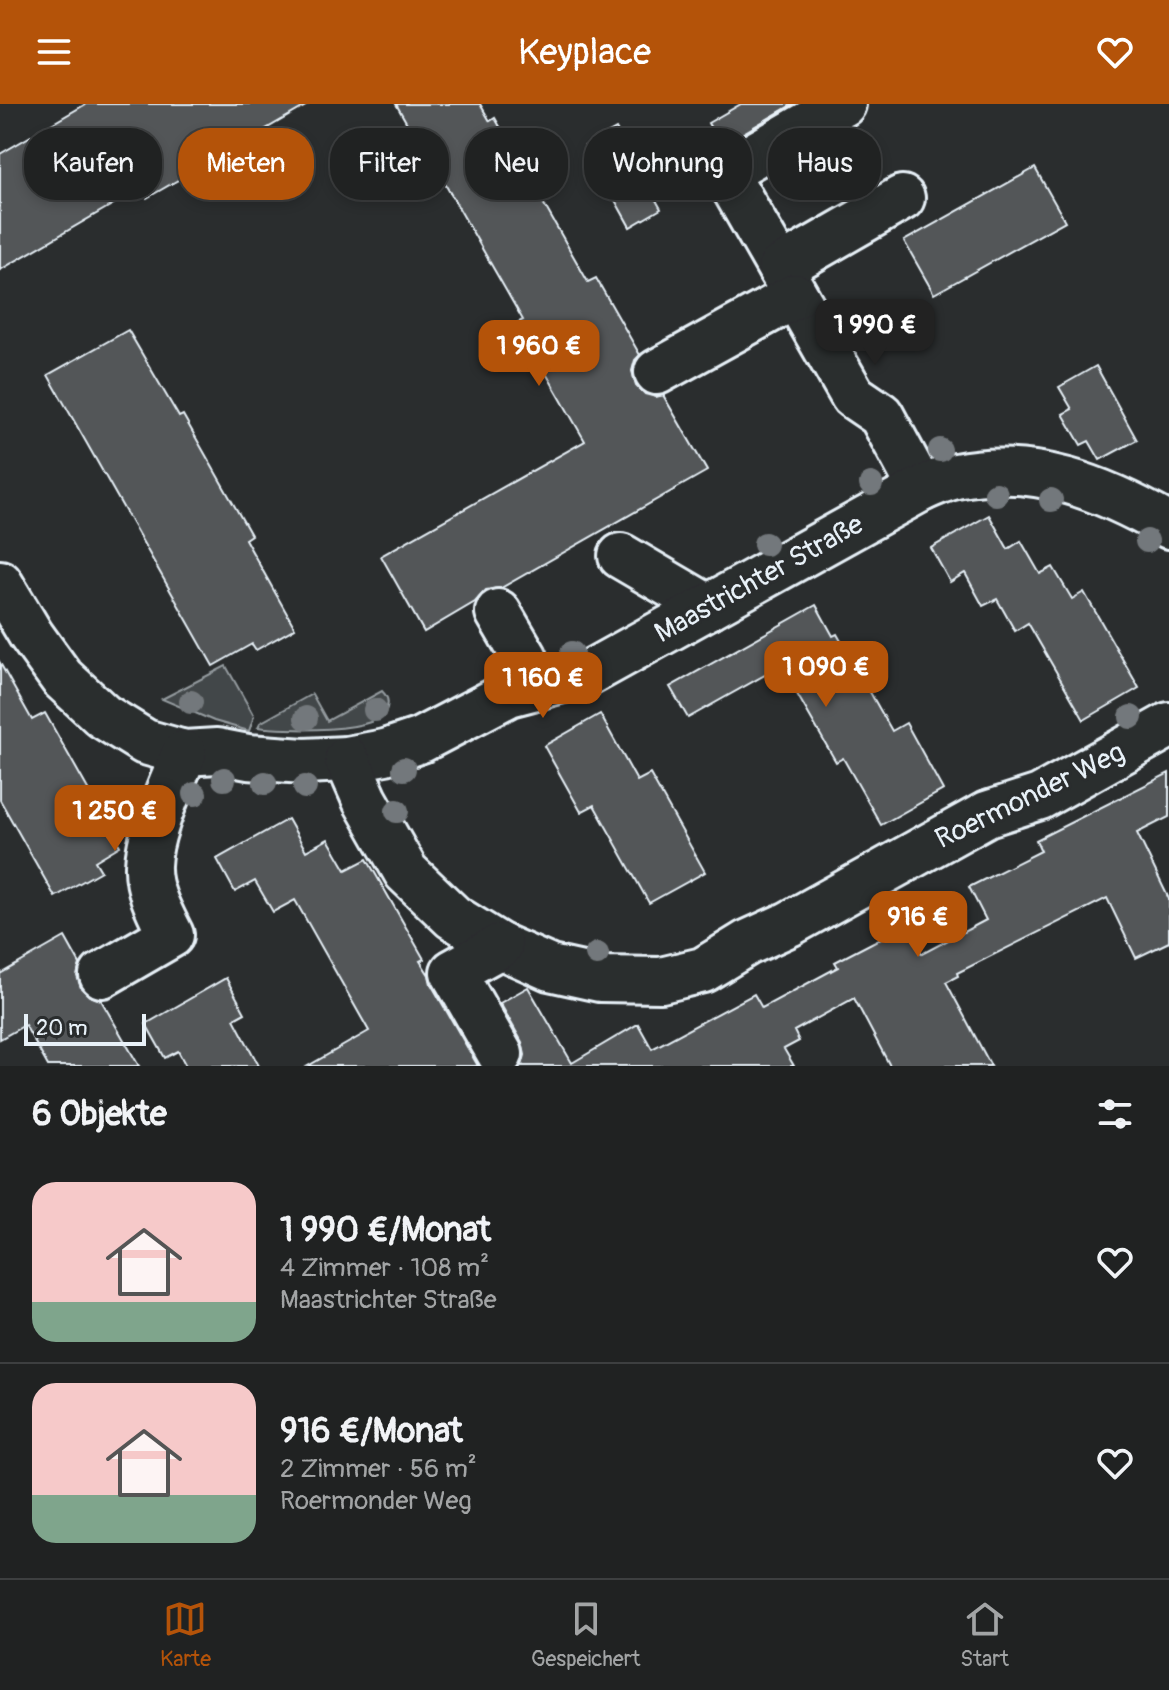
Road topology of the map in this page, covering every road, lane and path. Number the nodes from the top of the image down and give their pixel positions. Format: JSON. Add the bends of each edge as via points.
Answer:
{"nodes":[{"id":1,"x":843,"y":104,"type":"edge"},
{"id":2,"x":902,"y":198,"type":"dead end"},
{"id":3,"x":787,"y":282,"type":"junction"},
{"id":4,"x":657,"y":372,"type":"dead end"},
{"id":5,"x":921,"y":489,"type":"junction"},
{"id":6,"x":1169,"y":526,"type":"edge"},
{"id":7,"x":621,"y":556,"type":"dead end"},
{"id":8,"x":0,"y":583,"type":"edge"},
{"id":9,"x":708,"y":607,"type":"junction"},
{"id":10,"x":498,"y":612,"type":"dead end"},
{"id":11,"x":528,"y":688,"type":"junction"},
{"id":12,"x":1169,"y":725,"type":"edge"},
{"id":13,"x":184,"y":753,"type":"junction"},
{"id":14,"x":347,"y":759,"type":"junction"},
{"id":15,"x":500,"y":946,"type":"junction"},
{"id":16,"x":102,"y":975,"type":"dead end"},
{"id":17,"x":500,"y":1054,"type":"dead end"}],
"edges":[{"from":1,"to":3,"type":"street","via":[[725,172]]},
{"from":2,"to":3,"type":"street"},
{"from":3,"to":4,"type":"street","via":[[719,337]]},
{"from":3,"to":5,"type":"street","via":[[853,396],[881,415]]},
{"from":5,"to":6,"type":"street","name":"Maastrichter Straße","via":[[953,477],[1017,472],[1096,489]]},
{"from":5,"to":9,"type":"street","name":"Maastrichter Straße"},
{"from":7,"to":9,"type":"street"},
{"from":8,"to":13,"type":"street","name":"Maastrichter Straße","via":[[62,678],[103,716],[145,742]]},
{"from":9,"to":11,"type":"street","name":"Maastrichter Straße","via":[[589,673]]},
{"from":10,"to":11,"type":"street","via":[[525,658]]},
{"from":11,"to":14,"type":"street","name":"Maastrichter Straße","via":[[453,711],[421,740]]},
{"from":12,"to":15,"type":"street","name":"Roermonder Weg","via":[[1040,797],[987,814],[703,970],[661,980],[600,979],[550,968]]},
{"from":13,"to":14,"type":"street","name":"Maastrichter Straße"},
{"from":13,"to":16,"type":"street","via":[[148,863],[156,905],[171,935]]},
{"from":14,"to":15,"type":"street","name":"Roermonder Weg","via":[[406,872],[453,917]]},
{"from":15,"to":17,"type":"street","via":[[453,972]]}]}
